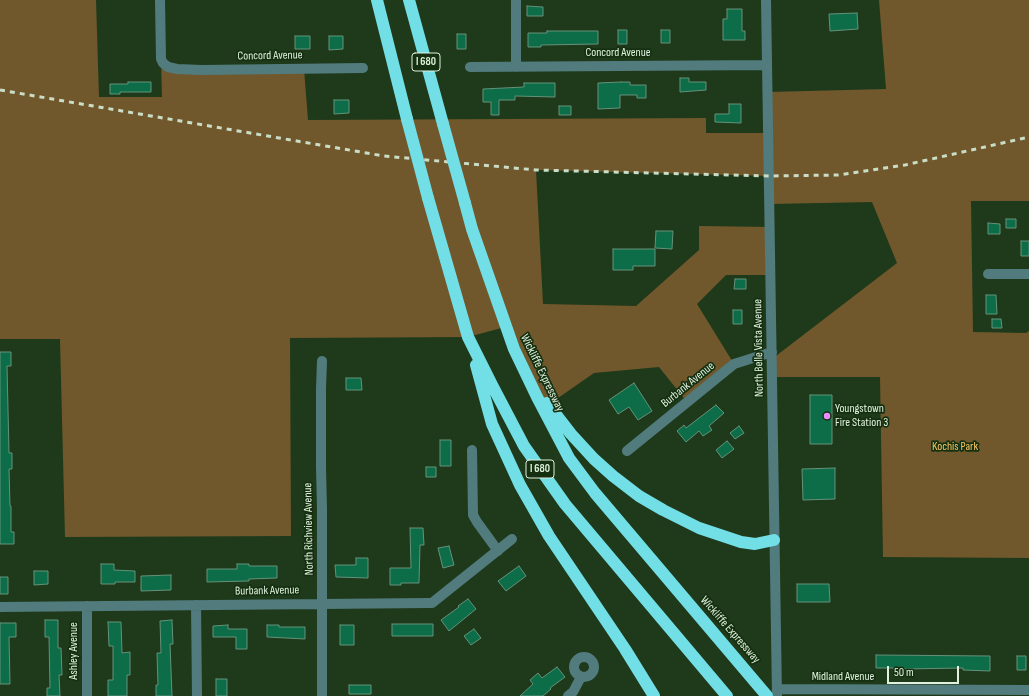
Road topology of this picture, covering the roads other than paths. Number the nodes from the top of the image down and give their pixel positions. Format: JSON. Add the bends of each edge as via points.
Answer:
{"nodes":[{"id":1,"x":160,"y":0,"type":"edge"},
{"id":2,"x":377,"y":0,"type":"edge"},
{"id":3,"x":409,"y":0,"type":"edge"},
{"id":4,"x":516,"y":0,"type":"edge"},
{"id":5,"x":766,"y":0,"type":"edge"},
{"id":6,"x":767,"y":65,"type":"junction"},
{"id":7,"x":470,"y":67,"type":"dead end"},
{"id":8,"x":516,"y":67,"type":"junction"},
{"id":9,"x":363,"y":68,"type":"dead end"},
{"id":10,"x":988,"y":274,"type":"dead end"},
{"id":11,"x":1029,"y":274,"type":"edge"},
{"id":12,"x":468,"y":337,"type":"junction"},
{"id":13,"x":772,"y":352,"type":"junction"},
{"id":14,"x":322,"y":361,"type":"dead end"},
{"id":15,"x":528,"y":379,"type":"junction"},
{"id":16,"x":472,"y":450,"type":"dead end"},
{"id":17,"x":627,"y":451,"type":"dead end"},
{"id":18,"x":512,"y":539,"type":"dead end"},
{"id":19,"x":774,"y":540,"type":"junction"},
{"id":20,"x":498,"y":551,"type":"junction"},
{"id":21,"x":322,"y":604,"type":"junction"},
{"id":22,"x":196,"y":605,"type":"junction"},
{"id":23,"x":87,"y":606,"type":"junction"},
{"id":24,"x":0,"y":607,"type":"edge"},
{"id":25,"x":581,"y":677,"type":"dead end"},
{"id":26,"x":1029,"y":690,"type":"edge"},
{"id":27,"x":936,"y":693,"type":"edge"},
{"id":28,"x":774,"y":694,"type":"edge"},
{"id":29,"x":87,"y":696,"type":"edge"},
{"id":30,"x":197,"y":696,"type":"edge"},
{"id":31,"x":322,"y":696,"type":"edge"},
{"id":32,"x":568,"y":696,"type":"edge"},
{"id":33,"x":654,"y":696,"type":"edge"},
{"id":34,"x":727,"y":696,"type":"edge"}],
"edges":[{"from":1,"to":9,"type":"street","name":"Concord Avenue","via":[[161,59],[165,65],[177,69],[202,70]]},
{"from":2,"to":12,"type":"highway","number":"I 680","bridge":true,"via":[[428,198]]},
{"from":3,"to":15,"type":"highway","name":"Wickliffe Expressway","number":"I 680","bridge":true,"via":[[465,203],[505,326]]},
{"from":4,"to":8,"type":"street"},
{"from":5,"to":6,"type":"street","name":"North Belle Vista Avenue"},
{"from":6,"to":8,"type":"street","name":"Concord Avenue"},
{"from":6,"to":13,"type":"street","name":"North Belle Vista Avenue"},
{"from":7,"to":8,"type":"street","name":"Concord Avenue"},
{"from":10,"to":11,"type":"street"},
{"from":12,"to":33,"type":"highway","via":[[492,424],[520,485],[549,536]]},
{"from":12,"to":34,"type":"highway","number":"I 680","via":[[524,446],[551,486]]},
{"from":13,"to":17,"type":"street","name":"Burbank Avenue","via":[[734,364]]},
{"from":13,"to":19,"type":"street","name":"North Belle Vista Avenue"},
{"from":14,"to":21,"type":"street","name":"North Richview Avenue"},
{"from":15,"to":19,"type":"highway","via":[[594,459],[639,496],[699,528],[741,542],[755,544]]},
{"from":15,"to":28,"type":"highway","name":"Wickliffe Expressway","number":"I 680","via":[[569,458],[581,475],[644,552]]},
{"from":16,"to":20,"type":"street","via":[[473,515]]},
{"from":18,"to":20,"type":"street","name":"Burbank Avenue"},
{"from":19,"to":28,"type":"street","name":"North Belle Vista Avenue"},
{"from":20,"to":21,"type":"street","name":"Burbank Avenue","via":[[432,602]]},
{"from":21,"to":22,"type":"street","name":"Burbank Avenue"},
{"from":21,"to":31,"type":"street","name":"North Richview Avenue"},
{"from":22,"to":23,"type":"street","name":"Burbank Avenue"},
{"from":22,"to":30,"type":"street"},
{"from":23,"to":24,"type":"street","name":"Burbank Avenue"},
{"from":23,"to":29,"type":"street","name":"Ashley Avenue"},
{"from":25,"to":32,"type":"street","via":[[574,692]]},
{"from":26,"to":27,"type":"street","name":"Midland Avenue"},
{"from":27,"to":28,"type":"street","name":"Midland Avenue"}]}
